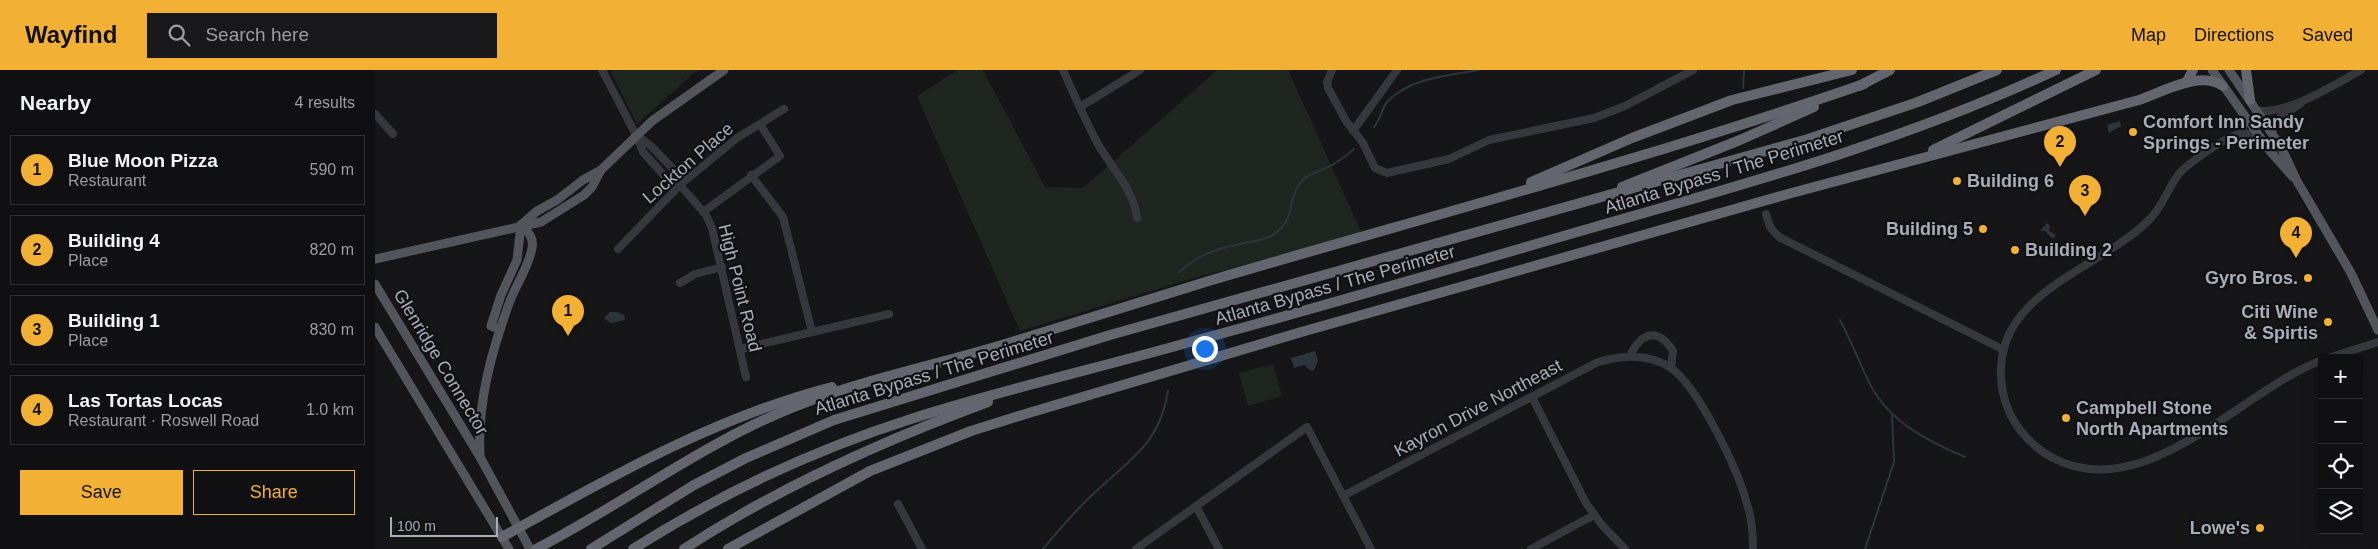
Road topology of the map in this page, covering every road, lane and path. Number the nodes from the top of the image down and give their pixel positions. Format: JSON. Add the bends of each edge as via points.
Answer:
{"nodes":[{"id":1,"x":602,"y":70,"type":"edge"},
{"id":2,"x":724,"y":70,"type":"edge"},
{"id":3,"x":1063,"y":70,"type":"edge"},
{"id":4,"x":1140,"y":70,"type":"edge"},
{"id":5,"x":1332,"y":70,"type":"edge"},
{"id":6,"x":1397,"y":70,"type":"edge"},
{"id":7,"x":1693,"y":70,"type":"edge"},
{"id":8,"x":1852,"y":70,"type":"edge"},
{"id":9,"x":1890,"y":70,"type":"edge"},
{"id":10,"x":1997,"y":70,"type":"edge"},
{"id":11,"x":2055,"y":70,"type":"edge"},
{"id":12,"x":2096,"y":70,"type":"edge"},
{"id":13,"x":2193,"y":70,"type":"edge"},
{"id":14,"x":2212,"y":70,"type":"edge"},
{"id":15,"x":2229,"y":70,"type":"edge"},
{"id":16,"x":2246,"y":70,"type":"edge"},
{"id":17,"x":2361,"y":70,"type":"edge"},
{"id":18,"x":2186,"y":83,"type":"junction"},
{"id":19,"x":1864,"y":84,"type":"junction"},
{"id":20,"x":2223,"y":86,"type":"junction"},
{"id":21,"x":2249,"y":100,"type":"junction"},
{"id":22,"x":2303,"y":101,"type":"junction"},
{"id":23,"x":1080,"y":107,"type":"junction"},
{"id":24,"x":784,"y":109,"type":"dead end"},
{"id":25,"x":2256,"y":110,"type":"junction"},
{"id":26,"x":375,"y":114,"type":"edge"},
{"id":27,"x":2244,"y":116,"type":"junction"},
{"id":28,"x":760,"y":124,"type":"junction"},
{"id":29,"x":1353,"y":131,"type":"junction"},
{"id":30,"x":2271,"y":133,"type":"junction"},
{"id":31,"x":393,"y":134,"type":"dead end"},
{"id":32,"x":636,"y":134,"type":"junction"},
{"id":33,"x":2239,"y":134,"type":"junction"},
{"id":34,"x":2262,"y":140,"type":"junction"},
{"id":35,"x":1912,"y":160,"type":"junction"},
{"id":36,"x":751,"y":175,"type":"junction"},
{"id":37,"x":2297,"y":181,"type":"junction"},
{"id":38,"x":680,"y":185,"type":"junction"},
{"id":39,"x":1485,"y":202,"type":"junction"},
{"id":40,"x":1587,"y":202,"type":"junction"},
{"id":41,"x":703,"y":212,"type":"junction"},
{"id":42,"x":1767,"y":214,"type":"dead end"},
{"id":43,"x":1137,"y":218,"type":"dead end"},
{"id":44,"x":521,"y":225,"type":"junction"},
{"id":45,"x":618,"y":249,"type":"dead end"},
{"id":46,"x":375,"y":259,"type":"edge"},
{"id":47,"x":722,"y":267,"type":"junction"},
{"id":48,"x":680,"y":283,"type":"dead end"},
{"id":49,"x":375,"y":284,"type":"edge"},
{"id":50,"x":889,"y":314,"type":"dead end"},
{"id":51,"x":375,"y":327,"type":"edge"},
{"id":52,"x":500,"y":330,"type":"junction"},
{"id":53,"x":2378,"y":330,"type":"edge"},
{"id":54,"x":812,"y":332,"type":"junction"},
{"id":55,"x":2378,"y":342,"type":"edge"},
{"id":56,"x":740,"y":349,"type":"junction"},
{"id":57,"x":2004,"y":350,"type":"junction"},
{"id":58,"x":2340,"y":354,"type":"edge"},
{"id":59,"x":1630,"y":356,"type":"junction"},
{"id":60,"x":952,"y":360,"type":"junction"},
{"id":61,"x":2318,"y":362,"type":"edge"},
{"id":62,"x":1671,"y":368,"type":"junction"},
{"id":63,"x":746,"y":377,"type":"dead end"},
{"id":64,"x":1042,"y":382,"type":"junction"},
{"id":65,"x":1532,"y":397,"type":"junction"},
{"id":66,"x":480,"y":457,"type":"junction"},
{"id":67,"x":1343,"y":496,"type":"junction"},
{"id":68,"x":898,"y":504,"type":"dead end"},
{"id":69,"x":1196,"y":506,"type":"junction"},
{"id":70,"x":1594,"y":515,"type":"junction"},
{"id":71,"x":786,"y":516,"type":"junction"},
{"id":72,"x":518,"y":528,"type":"junction"},
{"id":73,"x":502,"y":537,"type":"junction"},
{"id":74,"x":509,"y":549,"type":"edge"},
{"id":75,"x":530,"y":549,"type":"edge"},
{"id":76,"x":536,"y":549,"type":"edge"},
{"id":77,"x":591,"y":549,"type":"edge"},
{"id":78,"x":633,"y":549,"type":"edge"},
{"id":79,"x":684,"y":549,"type":"edge"},
{"id":80,"x":728,"y":549,"type":"edge"},
{"id":81,"x":740,"y":549,"type":"edge"},
{"id":82,"x":921,"y":549,"type":"edge"},
{"id":83,"x":1136,"y":549,"type":"edge"},
{"id":84,"x":1219,"y":549,"type":"edge"},
{"id":85,"x":1371,"y":549,"type":"edge"},
{"id":86,"x":1531,"y":549,"type":"edge"},
{"id":87,"x":1625,"y":549,"type":"edge"},
{"id":88,"x":1753,"y":549,"type":"edge"}],
"edges":[{"from":1,"to":32,"type":"street","name":"High Point Road"},
{"from":2,"to":32,"type":"main road"},
{"from":3,"to":23,"type":"street"},
{"from":4,"to":23,"type":"street"},
{"from":5,"to":29,"type":"street","via":[[1328,88]]},
{"from":6,"to":29,"type":"street"},
{"from":7,"to":29,"type":"street","via":[[1610,113],[1489,140],[1449,159],[1387,173],[1375,168]]},
{"from":8,"to":39,"type":"highway","via":[[1732,100],[1632,138]]},
{"from":9,"to":19,"type":"highway"},
{"from":10,"to":40,"type":"highway","name":"Atlanta Bypass / The Perimeter","via":[[1845,128]]},
{"from":11,"to":64,"type":"highway","name":"Atlanta Bypass / The Perimeter","via":[[1927,124],[1820,161],[1243,328]]},
{"from":12,"to":35,"type":"highway"},
{"from":13,"to":18,"type":"highway"},
{"from":14,"to":20,"type":"main road"},
{"from":15,"to":21,"type":"main road"},
{"from":16,"to":21,"type":"highway"},
{"from":17,"to":22,"type":"street"},
{"from":18,"to":20,"type":"highway","via":[[2209,80]]},
{"from":18,"to":35,"type":"highway","via":[[2140,100]]},
{"from":19,"to":39,"type":"highway"},
{"from":19,"to":40,"type":"highway","via":[[1767,129]]},
{"from":20,"to":27,"type":"main road"},
{"from":21,"to":25,"type":"main road"},
{"from":22,"to":25,"type":"street","via":[[2272,112]]},
{"from":22,"to":30,"type":"street","via":[[2279,118]]},
{"from":23,"to":43,"type":"street","via":[[1099,144],[1127,186],[1135,203]]},
{"from":24,"to":28,"type":"street","name":"Lockton Place"},
{"from":25,"to":30,"type":"main road"},
{"from":26,"to":31,"type":"street"},
{"from":27,"to":33,"type":"street"},
{"from":27,"to":34,"type":"main road"},
{"from":28,"to":36,"type":"street","via":[[779,156]]},
{"from":28,"to":38,"type":"street","name":"Lockton Place","via":[[737,138]]},
{"from":30,"to":37,"type":"main road"},
{"from":32,"to":38,"type":"street","name":"High Point Road","via":[[643,152],[668,180]]},
{"from":32,"to":44,"type":"main road","via":[[601,170],[592,188],[575,202],[541,222]]},
{"from":33,"to":34,"type":"street"},
{"from":33,"to":57,"type":"street","via":[[2187,165],[2156,212],[2141,228],[2033,301],[2015,322]]},
{"from":34,"to":37,"type":"main road"},
{"from":35,"to":71,"type":"highway","via":[[1023,414],[870,471]]},
{"from":36,"to":41,"type":"street"},
{"from":36,"to":54,"type":"street","via":[[783,216]]},
{"from":37,"to":53,"type":"main road","via":[[2351,273]]},
{"from":38,"to":41,"type":"street","name":"High Point Road"},
{"from":38,"to":45,"type":"street","name":"Lockton Place"},
{"from":39,"to":60,"type":"highway","via":[[1209,281]]},
{"from":40,"to":77,"type":"highway","name":"Atlanta Bypass / The Perimeter","via":[[1109,335],[834,420],[694,485]]},
{"from":41,"to":47,"type":"street","name":"High Point Road","via":[[712,228]]},
{"from":42,"to":57,"type":"street","via":[[1770,227],[1779,237]]},
{"from":44,"to":46,"type":"main road"},
{"from":44,"to":52,"type":"main road","via":[[532,236],[533,246]]},
{"from":44,"to":52,"type":"main road","via":[[517,260],[491,326]]},
{"from":47,"to":48,"type":"street","via":[[695,274]]},
{"from":47,"to":56,"type":"street","name":"High Point Road"},
{"from":49,"to":66,"type":"main road","name":"Glenridge Connector"},
{"from":50,"to":54,"type":"street"},
{"from":51,"to":73,"type":"main road","name":"Glenridge Connector"},
{"from":52,"to":66,"type":"main road","via":[[484,390]]},
{"from":54,"to":56,"type":"street"},
{"from":55,"to":58,"type":"street"},
{"from":56,"to":63,"type":"street","name":"High Point Road"},
{"from":57,"to":61,"type":"street","via":[[2001,374],[2004,397],[2023,434],[2055,459],[2104,469],[2140,463],[2162,455],[2294,372]]},
{"from":59,"to":62,"type":"street","name":"Kayron Drive Northeast","via":[[1651,359]]},
{"from":59,"to":62,"type":"street","via":[[1637,342],[1655,335],[1666,341],[1673,351]]},
{"from":59,"to":65,"type":"street","name":"Kayron Drive Northeast","via":[[1598,362]]},
{"from":60,"to":72,"type":"highway","via":[[883,374],[776,404],[671,448]]},
{"from":60,"to":76,"type":"highway","via":[[852,386],[751,426]]},
{"from":62,"to":88,"type":"street","name":"Kayron Drive Northeast","via":[[1695,393],[1737,474],[1748,504]]},
{"from":64,"to":78,"type":"highway","name":"Atlanta Bypass / The Perimeter","via":[[910,419],[790,466],[711,504]]},
{"from":64,"to":79,"type":"highway","via":[[946,417],[833,465],[736,516]]},
{"from":65,"to":67,"type":"street","name":"Kayron Drive Northeast"},
{"from":65,"to":70,"type":"street"},
{"from":66,"to":72,"type":"main road","name":"Glenridge Connector"},
{"from":67,"to":69,"type":"street","via":[[1307,427]]},
{"from":67,"to":85,"type":"street"},
{"from":68,"to":82,"type":"street"},
{"from":69,"to":83,"type":"street"},
{"from":69,"to":84,"type":"street"},
{"from":70,"to":86,"type":"street"},
{"from":70,"to":87,"type":"street"},
{"from":71,"to":80,"type":"highway"},
{"from":71,"to":81,"type":"highway"},
{"from":72,"to":73,"type":"highway"},
{"from":72,"to":75,"type":"main road","name":"Glenridge Connector"},
{"from":73,"to":74,"type":"main road","name":"Glenridge Connector"}]}
